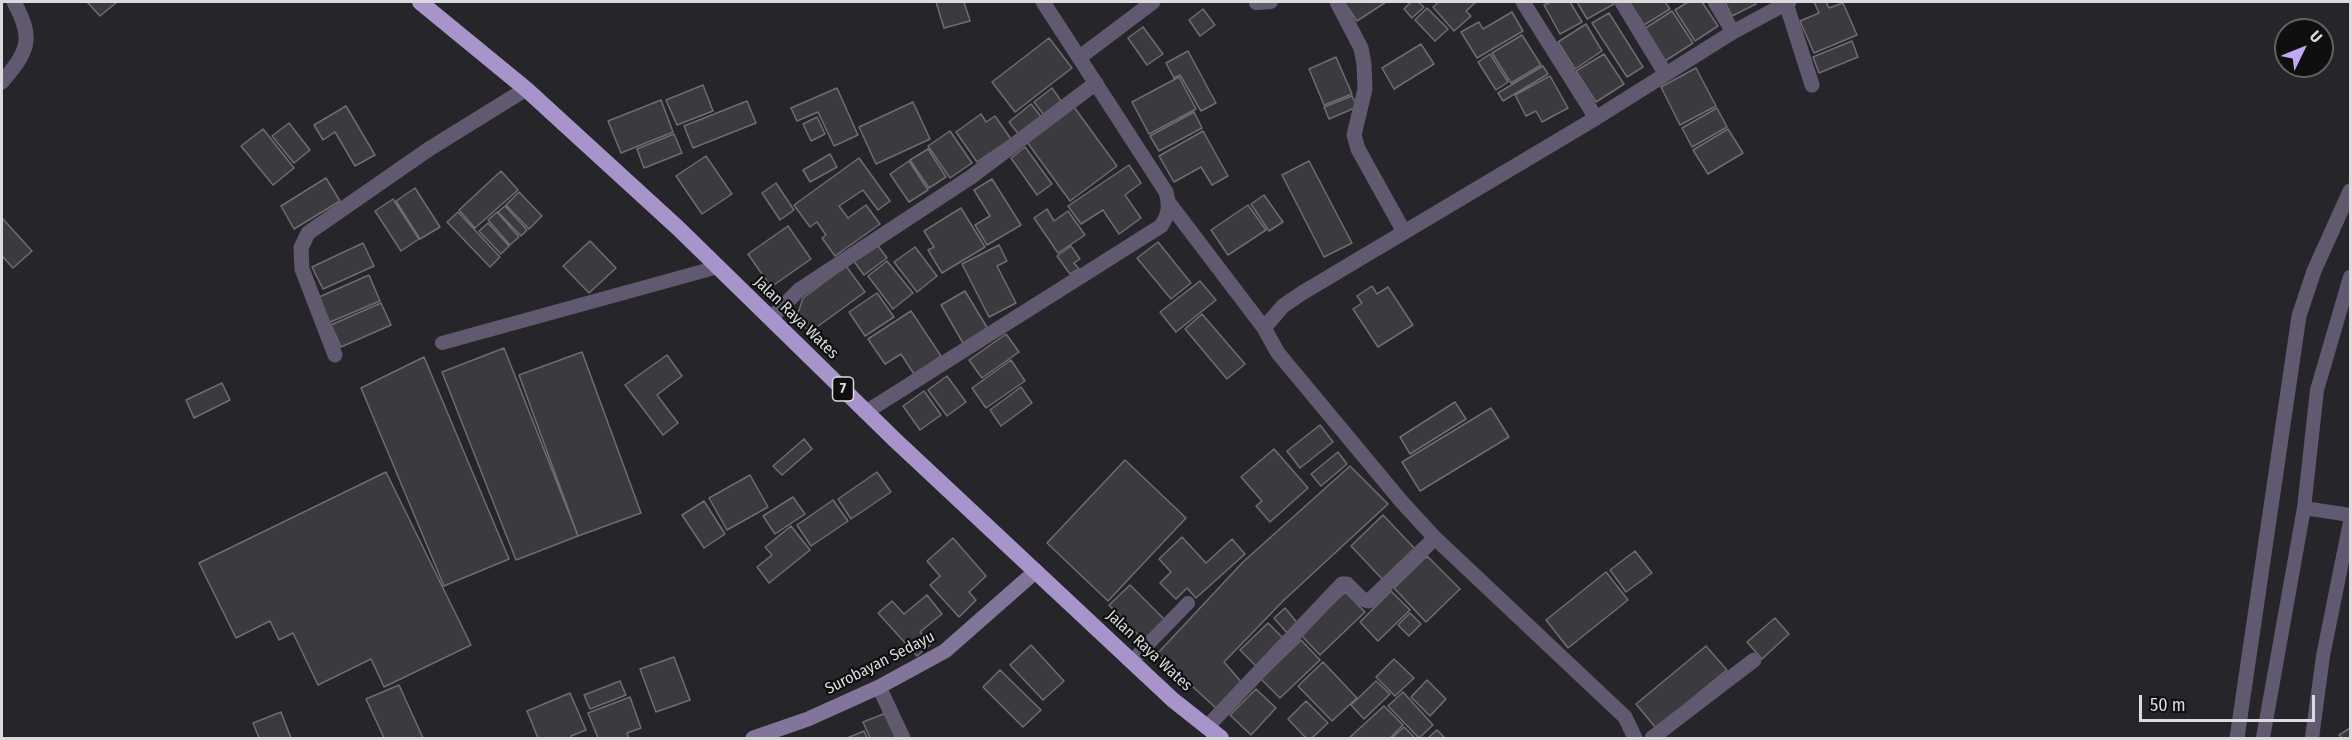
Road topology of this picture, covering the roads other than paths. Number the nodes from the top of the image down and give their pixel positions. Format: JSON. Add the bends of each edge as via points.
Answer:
{"nodes":[{"id":1,"x":14,"y":2,"type":"edge"},
{"id":2,"x":420,"y":2,"type":"edge"},
{"id":3,"x":1043,"y":2,"type":"edge"},
{"id":4,"x":1153,"y":2,"type":"edge"},
{"id":5,"x":1271,"y":2,"type":"edge"},
{"id":6,"x":1336,"y":2,"type":"edge"},
{"id":7,"x":1523,"y":2,"type":"edge"},
{"id":8,"x":1622,"y":2,"type":"edge"},
{"id":9,"x":1715,"y":2,"type":"edge"},
{"id":10,"x":1787,"y":2,"type":"edge"},
{"id":11,"x":1256,"y":3,"type":"dead end"},
{"id":12,"x":1733,"y":32,"type":"junction"},
{"id":13,"x":1080,"y":57,"type":"junction"},
{"id":14,"x":1665,"y":74,"type":"junction"},
{"id":15,"x":2,"y":82,"type":"edge"},
{"id":16,"x":1096,"y":83,"type":"junction"},
{"id":17,"x":1812,"y":85,"type":"dead end"},
{"id":18,"x":526,"y":88,"type":"junction"},
{"id":19,"x":1596,"y":118,"type":"junction"},
{"id":20,"x":2350,"y":191,"type":"edge"},
{"id":21,"x":1169,"y":203,"type":"junction"},
{"id":22,"x":1404,"y":232,"type":"junction"},
{"id":23,"x":718,"y":267,"type":"junction"},
{"id":24,"x":2350,"y":277,"type":"edge"},
{"id":25,"x":771,"y":318,"type":"junction"},
{"id":26,"x":1264,"y":328,"type":"junction"},
{"id":27,"x":442,"y":343,"type":"dead end"},
{"id":28,"x":335,"y":355,"type":"dead end"},
{"id":29,"x":866,"y":412,"type":"junction"},
{"id":30,"x":2304,"y":508,"type":"junction"},
{"id":31,"x":2350,"y":515,"type":"edge"},
{"id":32,"x":2350,"y":522,"type":"edge"},
{"id":33,"x":1435,"y":538,"type":"junction"},
{"id":34,"x":1036,"y":571,"type":"junction"},
{"id":35,"x":1188,"y":603,"type":"dead end"},
{"id":36,"x":1754,"y":660,"type":"dead end"},
{"id":37,"x":1132,"y":661,"type":"junction"},
{"id":38,"x":879,"y":687,"type":"junction"},
{"id":39,"x":1207,"y":727,"type":"junction"},
{"id":40,"x":753,"y":738,"type":"edge"},
{"id":41,"x":903,"y":738,"type":"edge"},
{"id":42,"x":1221,"y":738,"type":"edge"},
{"id":43,"x":1635,"y":738,"type":"edge"},
{"id":44,"x":1652,"y":738,"type":"edge"},
{"id":45,"x":2237,"y":738,"type":"edge"},
{"id":46,"x":2263,"y":738,"type":"edge"},
{"id":47,"x":2312,"y":738,"type":"edge"}],
"edges":[{"from":1,"to":15,"type":"street","via":[[25,22],[28,38]]},
{"from":2,"to":18,"type":"highway","name":"Jalan Raya Wates","number":"7"},
{"from":3,"to":13,"type":"street"},
{"from":4,"to":13,"type":"street"},
{"from":5,"to":11,"type":"lane"},
{"from":6,"to":22,"type":"street","via":[[1361,48],[1364,64],[1365,90],[1354,135],[1358,149]]},
{"from":7,"to":19,"type":"street"},
{"from":8,"to":14,"type":"street"},
{"from":9,"to":12,"type":"street"},
{"from":10,"to":12,"type":"street"},
{"from":10,"to":17,"type":"street"},
{"from":12,"to":14,"type":"street"},
{"from":13,"to":16,"type":"street"},
{"from":14,"to":19,"type":"street"},
{"from":16,"to":21,"type":"street","via":[[1166,192]]},
{"from":16,"to":25,"type":"street","via":[[971,177],[799,290]]},
{"from":18,"to":23,"type":"highway","name":"Jalan Raya Wates","number":"7"},
{"from":18,"to":28,"type":"street","via":[[308,233],[301,249],[302,269]]},
{"from":19,"to":22,"type":"street"},
{"from":20,"to":45,"type":"street","via":[[2314,271],[2299,316]]},
{"from":21,"to":26,"type":"street"},
{"from":21,"to":29,"type":"street","via":[[1161,226]]},
{"from":22,"to":26,"type":"street","via":[[1283,306]]},
{"from":23,"to":25,"type":"highway","name":"Jalan Raya Wates","number":"7"},
{"from":23,"to":27,"type":"lane"},
{"from":24,"to":30,"type":"lane","via":[[2317,390]]},
{"from":25,"to":29,"type":"highway","name":"Jalan Raya Wates","number":"7"},
{"from":26,"to":33,"type":"street","via":[[1278,353]]},
{"from":29,"to":34,"type":"highway","name":"Jalan Raya Wates","number":"7"},
{"from":30,"to":31,"type":"lane"},
{"from":30,"to":46,"type":"lane"},
{"from":32,"to":47,"type":"lane","via":[[2323,656]]},
{"from":33,"to":39,"type":"street","via":[[1369,601],[1342,584]]},
{"from":33,"to":43,"type":"street","via":[[1625,717]]},
{"from":34,"to":37,"type":"highway","name":"Jalan Raya Wates","number":"7"},
{"from":34,"to":38,"type":"main road","name":"Surobayan Sedayu","via":[[945,651]]},
{"from":35,"to":37,"type":"lane"},
{"from":36,"to":44,"type":"street"},
{"from":37,"to":39,"type":"highway","name":"Jalan Raya Wates","number":"7"},
{"from":38,"to":40,"type":"main road","name":"Surobayan Sedayu","via":[[808,719]]},
{"from":38,"to":41,"type":"street"},
{"from":39,"to":42,"type":"highway","name":"Jalan Raya Wates","number":"7"}]}
